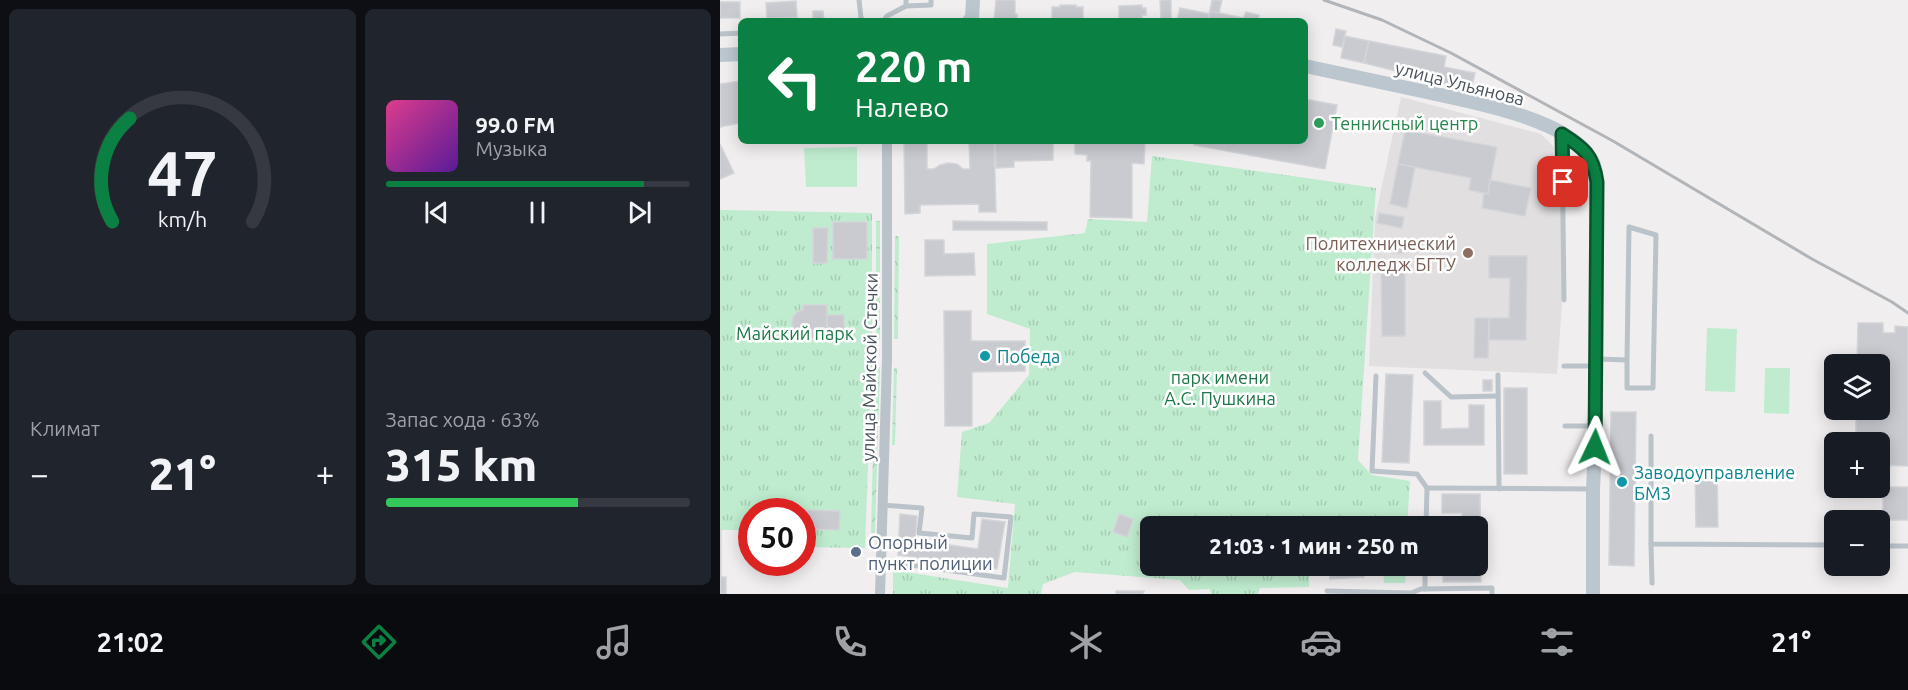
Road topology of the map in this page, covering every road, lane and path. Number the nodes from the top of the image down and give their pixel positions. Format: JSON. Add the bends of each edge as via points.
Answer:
{"nodes":[{"id":1,"x":859,"y":0,"type":"edge"},
{"id":2,"x":931,"y":0,"type":"edge"},
{"id":3,"x":973,"y":0,"type":"edge"},
{"id":4,"x":906,"y":3,"type":"edge"},
{"id":5,"x":861,"y":18,"type":"edge"},
{"id":6,"x":885,"y":18,"type":"edge"},
{"id":7,"x":971,"y":18,"type":"edge"},
{"id":8,"x":738,"y":33,"type":"edge"},
{"id":9,"x":720,"y":34,"type":"edge"},
{"id":10,"x":738,"y":54,"type":"edge"},
{"id":11,"x":720,"y":55,"type":"edge"},
{"id":12,"x":1308,"y":67,"type":"edge"},
{"id":13,"x":1562,"y":134,"type":"junction"},
{"id":14,"x":887,"y":144,"type":"edge"},
{"id":15,"x":1564,"y":300,"type":"dead end"},
{"id":16,"x":1628,"y":360,"type":"junction"},
{"id":17,"x":1595,"y":363,"type":"junction"},
{"id":18,"x":1564,"y":366,"type":"dead end"},
{"id":19,"x":1425,"y":373,"type":"dead end"},
{"id":20,"x":1498,"y":375,"type":"dead end"},
{"id":21,"x":1376,"y":376,"type":"dead end"},
{"id":22,"x":1498,"y":396,"type":"junction"},
{"id":23,"x":1564,"y":426,"type":"dead end"},
{"id":24,"x":1596,"y":426,"type":"junction"},
{"id":25,"x":1650,"y":436,"type":"dead end"},
{"id":26,"x":1427,"y":488,"type":"junction"},
{"id":27,"x":1498,"y":489,"type":"junction"},
{"id":28,"x":1593,"y":489,"type":"junction"},
{"id":29,"x":882,"y":505,"type":"junction"},
{"id":30,"x":1426,"y":516,"type":"edge"},
{"id":31,"x":1651,"y":544,"type":"junction"},
{"id":32,"x":1824,"y":545,"type":"edge"},
{"id":33,"x":1890,"y":546,"type":"edge"},
{"id":34,"x":1908,"y":546,"type":"edge"},
{"id":35,"x":881,"y":561,"type":"junction"},
{"id":36,"x":1425,"y":576,"type":"edge"},
{"id":37,"x":1652,"y":583,"type":"dead end"},
{"id":38,"x":1425,"y":589,"type":"junction"},
{"id":39,"x":1327,"y":591,"type":"dead end"},
{"id":40,"x":880,"y":594,"type":"edge"},
{"id":41,"x":1492,"y":594,"type":"edge"},
{"id":42,"x":1593,"y":594,"type":"edge"}],
"edges":[{"from":1,"to":5,"type":"lane"},
{"from":2,"to":4,"type":"lane","via":[[931,5]]},
{"from":3,"to":7,"type":"main road"},
{"from":4,"to":6,"type":"lane"},
{"from":8,"to":9,"type":"lane"},
{"from":10,"to":11,"type":"main road"},
{"from":12,"to":13,"type":"main road","name":"улица Ульянова","via":[[1509,111]]},
{"from":13,"to":15,"type":"lane"},
{"from":13,"to":17,"type":"main road","name":"улица Ульянова","via":[[1590,156],[1596,172]]},
{"from":14,"to":29,"type":"street","name":"улица Майской Стачки"},
{"from":16,"to":16,"type":"lane","via":[[1627,388],[1653,387],[1656,235],[1629,226]]},
{"from":16,"to":17,"type":"lane"},
{"from":17,"to":18,"type":"lane"},
{"from":17,"to":24,"type":"main road","name":"улица Ульянова"},
{"from":19,"to":22,"type":"lane","via":[[1451,397]]},
{"from":20,"to":22,"type":"lane"},
{"from":21,"to":26,"type":"lane","via":[[1372,471],[1417,474]]},
{"from":22,"to":27,"type":"lane"},
{"from":23,"to":24,"type":"lane"},
{"from":24,"to":28,"type":"main road","name":"улица Ульянова"},
{"from":25,"to":31,"type":"lane"},
{"from":26,"to":27,"type":"lane"},
{"from":26,"to":30,"type":"lane"},
{"from":27,"to":28,"type":"lane"},
{"from":28,"to":42,"type":"main road","name":"улица Ульянова"},
{"from":29,"to":35,"type":"street","name":"улица Майской Стачки"},
{"from":29,"to":35,"type":"lane","via":[[922,508],[919,533],[972,538],[974,514],[1011,517],[1004,578]]},
{"from":31,"to":32,"type":"lane"},
{"from":31,"to":37,"type":"lane"},
{"from":33,"to":34,"type":"lane"},
{"from":35,"to":40,"type":"street","name":"улица Майской Стачки"},
{"from":36,"to":38,"type":"lane"},
{"from":38,"to":39,"type":"lane","via":[[1411,593]]},
{"from":38,"to":41,"type":"lane","via":[[1492,588]]}]}
